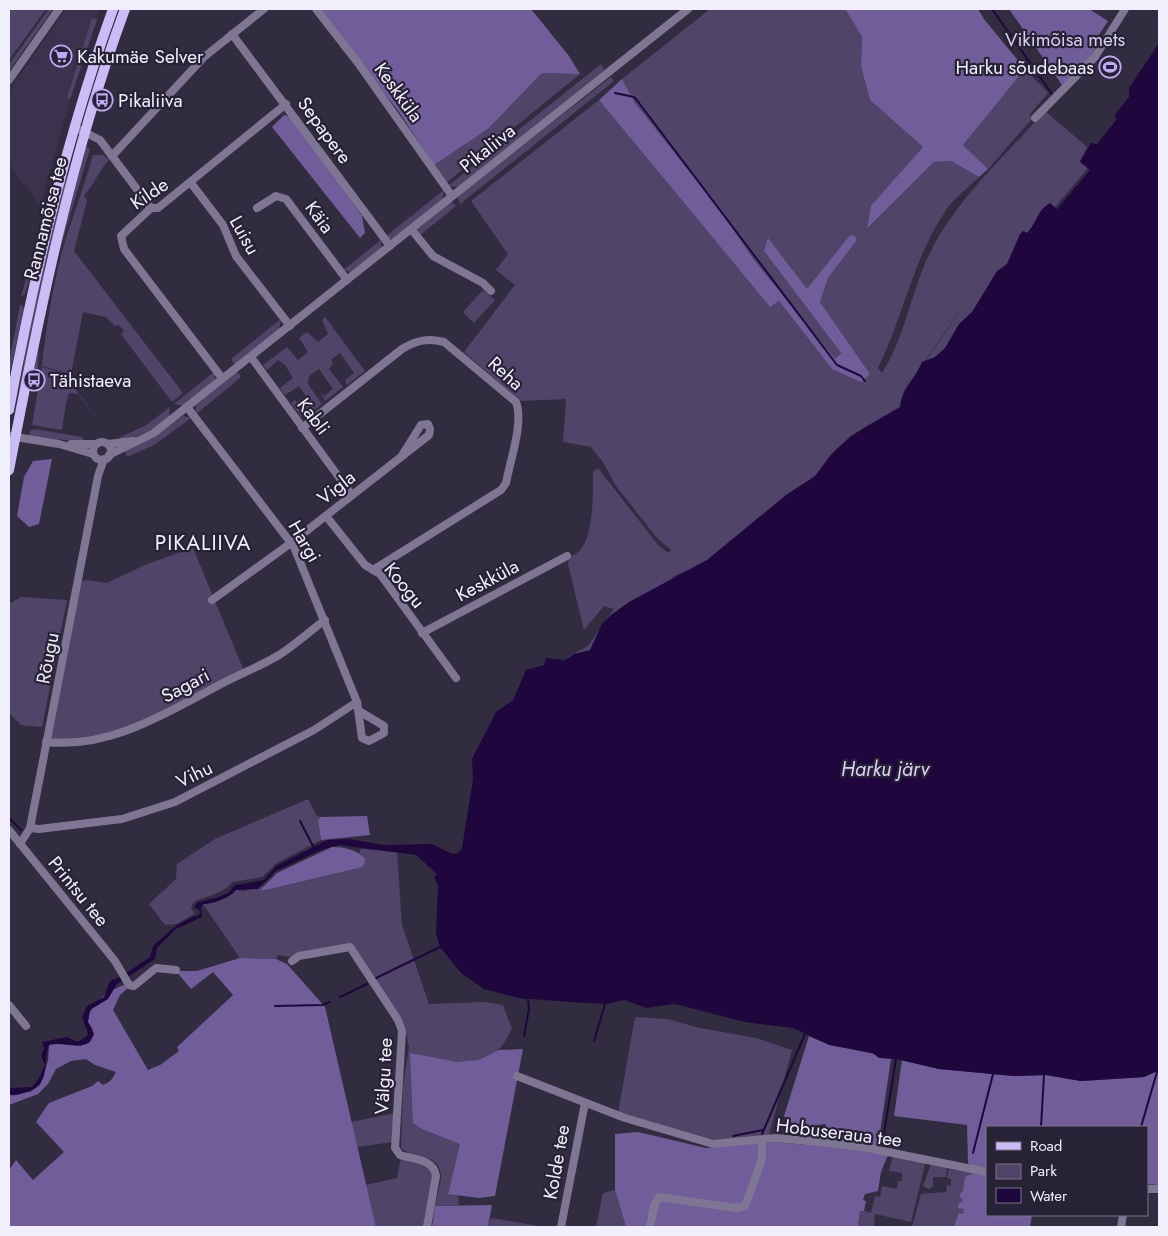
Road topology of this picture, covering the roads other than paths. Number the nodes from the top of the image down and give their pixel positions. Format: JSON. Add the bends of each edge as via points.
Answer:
{"nodes":[{"id":1,"x":59,"y":9,"type":"edge"},
{"id":2,"x":113,"y":9,"type":"edge"},
{"id":3,"x":125,"y":9,"type":"edge"},
{"id":4,"x":264,"y":9,"type":"edge"},
{"id":5,"x":316,"y":9,"type":"edge"},
{"id":6,"x":688,"y":9,"type":"edge"},
{"id":7,"x":1125,"y":9,"type":"edge"},
{"id":8,"x":232,"y":34,"type":"junction"},
{"id":9,"x":9,"y":80,"type":"edge"},
{"id":10,"x":286,"y":104,"type":"junction"},
{"id":11,"x":1035,"y":118,"type":"dead end"},
{"id":12,"x":81,"y":130,"type":"junction"},
{"id":13,"x":112,"y":156,"type":"junction"},
{"id":14,"x":191,"y":183,"type":"junction"},
{"id":15,"x":452,"y":196,"type":"junction"},
{"id":16,"x":151,"y":208,"type":"junction"},
{"id":17,"x":257,"y":208,"type":"dead end"},
{"id":18,"x":411,"y":229,"type":"junction"},
{"id":19,"x":390,"y":246,"type":"junction"},
{"id":20,"x":347,"y":280,"type":"junction"},
{"id":21,"x":491,"y":291,"type":"dead end"},
{"id":22,"x":290,"y":326,"type":"junction"},
{"id":23,"x":251,"y":357,"type":"junction"},
{"id":24,"x":222,"y":378,"type":"junction"},
{"id":25,"x":11,"y":388,"type":"edge"},
{"id":26,"x":187,"y":406,"type":"junction"},
{"id":27,"x":9,"y":410,"type":"edge"},
{"id":28,"x":302,"y":428,"type":"junction"},
{"id":29,"x":12,"y":437,"type":"edge"},
{"id":30,"x":141,"y":440,"type":"junction"},
{"id":31,"x":58,"y":444,"type":"junction"},
{"id":32,"x":96,"y":444,"type":"junction"},
{"id":33,"x":108,"y":444,"type":"junction"},
{"id":34,"x":101,"y":457,"type":"junction"},
{"id":35,"x":401,"y":457,"type":"dead end"},
{"id":36,"x":9,"y":470,"type":"edge"},
{"id":37,"x":352,"y":495,"type":"junction"},
{"id":38,"x":326,"y":516,"type":"junction"},
{"id":39,"x":292,"y":544,"type":"junction"},
{"id":40,"x":567,"y":556,"type":"dead end"},
{"id":41,"x":374,"y":570,"type":"junction"},
{"id":42,"x":212,"y":600,"type":"dead end"},
{"id":43,"x":325,"y":620,"type":"junction"},
{"id":44,"x":422,"y":633,"type":"junction"},
{"id":45,"x":456,"y":678,"type":"dead end"},
{"id":46,"x":357,"y":702,"type":"junction"},
{"id":47,"x":359,"y":711,"type":"dead end"},
{"id":48,"x":46,"y":742,"type":"junction"},
{"id":49,"x":30,"y":828,"type":"junction"},
{"id":50,"x":9,"y":830,"type":"edge"},
{"id":51,"x":15,"y":842,"type":"edge"},
{"id":52,"x":292,"y":961,"type":"dead end"},
{"id":53,"x":176,"y":970,"type":"dead end"},
{"id":54,"x":9,"y":1005,"type":"edge"},
{"id":55,"x":26,"y":1026,"type":"dead end"},
{"id":56,"x":517,"y":1076,"type":"dead end"},
{"id":57,"x":585,"y":1103,"type":"junction"},
{"id":58,"x":762,"y":1140,"type":"junction"},
{"id":59,"x":986,"y":1172,"type":"edge"},
{"id":60,"x":427,"y":1227,"type":"edge"},
{"id":61,"x":561,"y":1227,"type":"edge"},
{"id":62,"x":650,"y":1227,"type":"edge"}],
"edges":[{"from":1,"to":9,"type":"street"},
{"from":2,"to":12,"type":"main road","name":"Rannamõisa tee"},
{"from":3,"to":12,"type":"main road","name":"Rannamõisa tee"},
{"from":4,"to":8,"type":"street"},
{"from":5,"to":15,"type":"street","name":"Keskküla"},
{"from":6,"to":15,"type":"street","name":"Pikaliiva"},
{"from":7,"to":11,"type":"street","via":[[1095,58]]},
{"from":8,"to":10,"type":"street","name":"Sepapere"},
{"from":8,"to":13,"type":"street","via":[[204,57]]},
{"from":10,"to":14,"type":"street","name":"Kilde"},
{"from":10,"to":19,"type":"street","name":"Sepapere"},
{"from":12,"to":13,"type":"street","via":[[100,140]]},
{"from":12,"to":25,"type":"main road","name":"Rannamõisa tee","via":[[43,244]]},
{"from":12,"to":29,"type":"main road","name":"Rannamõisa tee"},
{"from":13,"to":16,"type":"street"},
{"from":14,"to":16,"type":"street","name":"Kilde","via":[[158,208]]},
{"from":14,"to":22,"type":"street","name":"Luisu","via":[[223,224],[236,256]]},
{"from":15,"to":18,"type":"street","name":"Pikaliiva"},
{"from":16,"to":24,"type":"street","name":"Kilde","via":[[124,231],[122,243]]},
{"from":17,"to":20,"type":"street","name":"Käia","via":[[276,196],[286,200]]},
{"from":18,"to":19,"type":"street","name":"Pikaliiva"},
{"from":18,"to":21,"type":"street","via":[[433,256],[482,282]]},
{"from":19,"to":20,"type":"street","name":"Pikaliiva"},
{"from":20,"to":22,"type":"street","name":"Pikaliiva"},
{"from":22,"to":23,"type":"street","name":"Pikaliiva"},
{"from":23,"to":24,"type":"street","name":"Pikaliiva"},
{"from":23,"to":28,"type":"street","name":"Kabli"},
{"from":24,"to":26,"type":"street","name":"Pikaliiva"},
{"from":25,"to":27,"type":"main road","name":"Rannamõisa tee"},
{"from":26,"to":30,"type":"street","name":"Pikaliiva"},
{"from":26,"to":39,"type":"street","name":"Hargi"},
{"from":28,"to":37,"type":"street","name":"Kabli"},
{"from":28,"to":41,"type":"street","name":"Reha","via":[[402,349],[414,342],[430,339],[444,342],[516,402],[518,424],[506,483],[501,490]]},
{"from":29,"to":31,"type":"street","name":"Pikaliiva"},
{"from":29,"to":36,"type":"main road","name":"Rannamõisa tee"},
{"from":30,"to":33,"type":"street","name":"Pikaliiva"},
{"from":30,"to":34,"type":"street","name":"Pikaliiva"},
{"from":31,"to":32,"type":"street","name":"Pikaliiva"},
{"from":31,"to":34,"type":"street","name":"Pikaliiva"},
{"from":32,"to":33,"type":"street","name":"Pikaliiva"},
{"from":32,"to":34,"type":"street","via":[[93,448]]},
{"from":33,"to":34,"type":"street","via":[[110,450]]},
{"from":34,"to":48,"type":"street","name":"Rõugu"},
{"from":35,"to":37,"type":"street","name":"Vigla"},
{"from":37,"to":38,"type":"street","name":"Vigla"},
{"from":38,"to":39,"type":"street","name":"Vigla"},
{"from":38,"to":41,"type":"street","name":"Koogu","via":[[365,565]]},
{"from":39,"to":42,"type":"street","name":"Vigla"},
{"from":39,"to":43,"type":"street","name":"Hargi"},
{"from":40,"to":44,"type":"street","name":"Keskküla"},
{"from":41,"to":44,"type":"street","name":"Koogu"},
{"from":43,"to":46,"type":"street","name":"Hargi"},
{"from":43,"to":48,"type":"street","name":"Sagari","via":[[279,655],[149,722],[94,740]]},
{"from":44,"to":45,"type":"street","name":"Koogu"},
{"from":46,"to":47,"type":"street","name":"Hargi"},
{"from":46,"to":49,"type":"street","name":"Vihu","via":[[314,730],[175,802],[122,819],[39,830]]},
{"from":48,"to":49,"type":"street","name":"Rõugu"},
{"from":49,"to":51,"type":"street","name":"Rõugu"},
{"from":50,"to":51,"type":"street","name":"Printsu tee"},
{"from":51,"to":53,"type":"street","name":"Printsu tee","via":[[115,961],[129,985],[134,986],[156,968]]},
{"from":52,"to":60,"type":"street","name":"Välgu tee","via":[[299,956],[350,947],[401,1025],[395,1148],[400,1155],[427,1163],[434,1170],[436,1176]]},
{"from":54,"to":55,"type":"street"},
{"from":56,"to":57,"type":"street","name":"Hobuseraua tee"},
{"from":57,"to":58,"type":"street","name":"Hobuseraua tee","via":[[654,1128],[713,1144]]},
{"from":57,"to":61,"type":"street","name":"Kolde tee"},
{"from":58,"to":59,"type":"street","name":"Hobuseraua tee","via":[[776,1138],[868,1148]]},
{"from":58,"to":62,"type":"street","via":[[762,1159],[745,1206],[736,1208],[659,1197]]}]}
